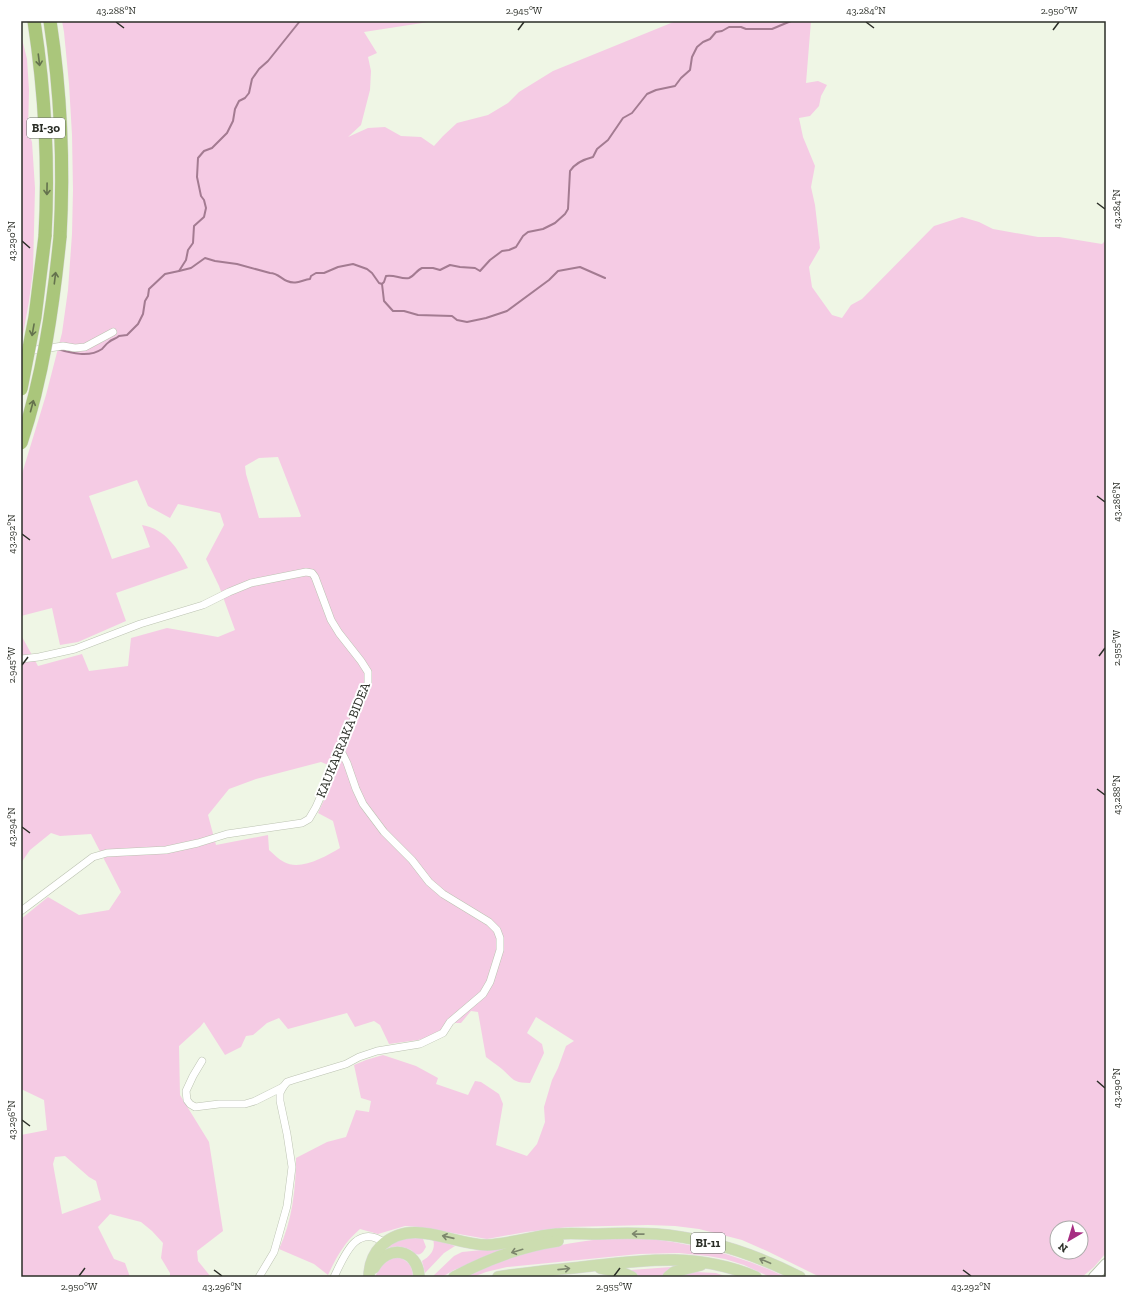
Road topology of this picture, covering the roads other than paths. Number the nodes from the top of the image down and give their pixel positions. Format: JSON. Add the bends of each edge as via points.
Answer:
{"nodes":[{"id":1,"x":34,"y":21,"type":"edge"},
{"id":2,"x":50,"y":21,"type":"edge"},
{"id":3,"x":113,"y":332,"type":"dead end"},
{"id":4,"x":21,"y":352,"type":"edge"},
{"id":5,"x":21,"y":389,"type":"edge"},
{"id":6,"x":21,"y":443,"type":"edge"},
{"id":7,"x":21,"y":659,"type":"edge"},
{"id":8,"x":341,"y":751,"type":"junction"},
{"id":9,"x":21,"y":911,"type":"edge"},
{"id":10,"x":202,"y":1061,"type":"dead end"},
{"id":11,"x":283,"y":1087,"type":"junction"},
{"id":12,"x":610,"y":1234,"type":"junction"},
{"id":13,"x":385,"y":1243,"type":"junction"},
{"id":14,"x":710,"y":1263,"type":"junction"},
{"id":15,"x":1106,"y":1264,"type":"edge"},
{"id":16,"x":588,"y":1266,"type":"junction"},
{"id":17,"x":260,"y":1277,"type":"edge"},
{"id":18,"x":334,"y":1277,"type":"edge"},
{"id":19,"x":370,"y":1277,"type":"edge"},
{"id":20,"x":419,"y":1277,"type":"edge"},
{"id":21,"x":454,"y":1277,"type":"edge"},
{"id":22,"x":498,"y":1277,"type":"edge"},
{"id":23,"x":632,"y":1277,"type":"edge"},
{"id":24,"x":668,"y":1277,"type":"edge"},
{"id":25,"x":756,"y":1277,"type":"edge"},
{"id":26,"x":800,"y":1277,"type":"edge"},
{"id":27,"x":1094,"y":1277,"type":"edge"}],
"edges":[{"from":1,"to":5,"type":"highway","number":"BI-30","one_way":true,"bridge":true,"via":[[45,117],[45,236],[35,317]]},
{"from":6,"to":2,"type":"highway","number":"BI-30","one_way":true,"bridge":true,"via":[[43,358],[60,237],[60,116]]},
{"from":3,"to":4,"type":"street","via":[[85,347],[63,346]]},
{"from":7,"to":8,"type":"street","name":"KAUKARRAKA BIDEA","via":[[75,649],[140,624],[202,605],[251,583],[312,573],[331,620],[368,672],[368,683]]},
{"from":8,"to":9,"type":"street","name":"KAUKARRAKA BIDEA","via":[[316,808],[309,819],[302,823],[227,834],[166,850],[107,853],[92,857]]},
{"from":8,"to":11,"type":"street","via":[[363,804],[384,832],[412,860],[429,882],[497,930],[500,950],[490,982],[483,994],[450,1022],[443,1033],[420,1044],[377,1051],[346,1064],[293,1080]]},
{"from":10,"to":11,"type":"street","via":[[186,1091],[187,1100],[195,1106],[245,1104]]},
{"from":11,"to":17,"type":"street","via":[[280,1101],[292,1168],[287,1206],[274,1252]]},
{"from":12,"to":13,"type":"main road","one_way":true,"via":[[556,1234],[486,1245],[415,1232],[398,1235]]},
{"from":12,"to":21,"type":"main road","number":"BI-11","one_way":true,"via":[[529,1248],[482,1264]]},
{"from":26,"to":12,"type":"main road","number":"BI-11","one_way":true,"via":[[743,1252],[693,1239],[657,1234]]},
{"from":13,"to":18,"type":"street","via":[[378,1238],[358,1239],[351,1245]]},
{"from":13,"to":19,"type":"main road","via":[[373,1257],[369,1268]]},
{"from":14,"to":16,"type":"main road","number":"BI-11","via":[[665,1259]]},
{"from":14,"to":24,"type":"main road","via":[[674,1272]]},
{"from":14,"to":25,"type":"main road","number":"BI-11"},
{"from":15,"to":27,"type":"street"},
{"from":22,"to":16,"type":"main road","number":"BI-11","one_way":true},
{"from":16,"to":23,"type":"main road"},
{"from":19,"to":20,"type":"main road","via":[[378,1261],[385,1255],[399,1252],[413,1259]]}]}
